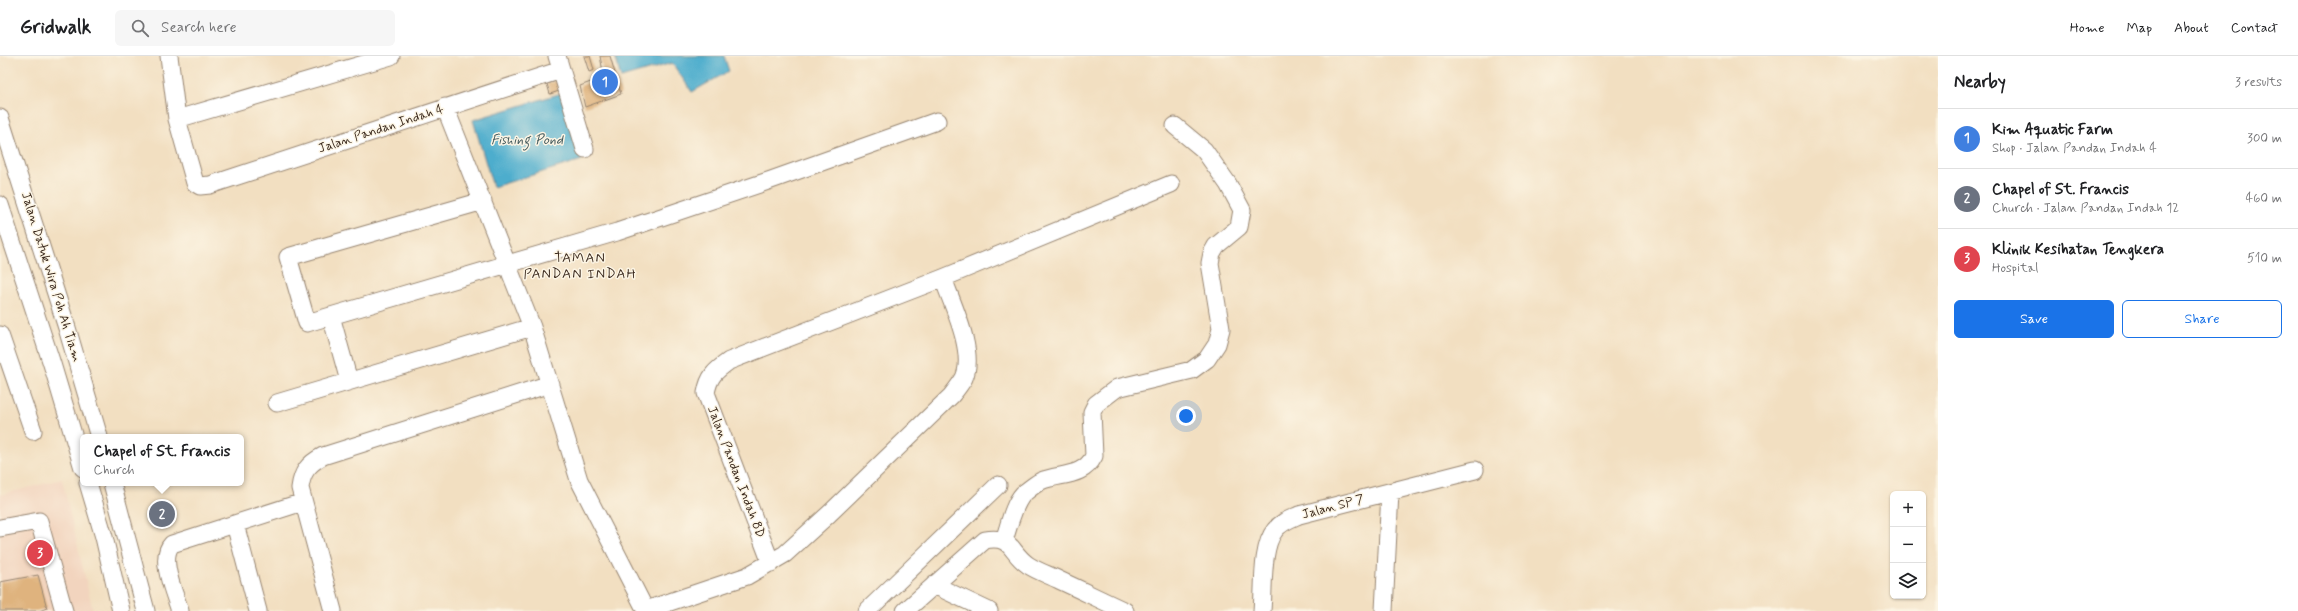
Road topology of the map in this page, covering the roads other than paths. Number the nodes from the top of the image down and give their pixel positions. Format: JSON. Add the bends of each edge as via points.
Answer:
{"nodes":[{"id":1,"x":169,"y":56,"type":"edge"},
{"id":2,"x":390,"y":56,"type":"edge"},
{"id":3,"x":559,"y":63,"type":"edge"},
{"id":4,"x":445,"y":107,"type":"junction"},
{"id":5,"x":0,"y":118,"type":"edge"},
{"id":6,"x":177,"y":119,"type":"junction"},
{"id":7,"x":937,"y":120,"type":"dead end"},
{"id":8,"x":1175,"y":126,"type":"dead end"},
{"id":9,"x":0,"y":150,"type":"edge"},
{"id":10,"x":585,"y":150,"type":"dead end"},
{"id":11,"x":19,"y":174,"type":"junction"},
{"id":12,"x":1171,"y":184,"type":"dead end"},
{"id":13,"x":483,"y":201,"type":"junction"},
{"id":14,"x":0,"y":206,"type":"edge"},
{"id":15,"x":509,"y":265,"type":"junction"},
{"id":16,"x":943,"y":278,"type":"junction"},
{"id":17,"x":330,"y":316,"type":"junction"},
{"id":18,"x":532,"y":327,"type":"junction"},
{"id":19,"x":0,"y":335,"type":"edge"},
{"id":20,"x":349,"y":382,"type":"junction"},
{"id":21,"x":550,"y":384,"type":"junction"},
{"id":22,"x":277,"y":403,"type":"dead end"},
{"id":23,"x":33,"y":431,"type":"dead end"},
{"id":24,"x":97,"y":434,"type":"edge"},
{"id":25,"x":80,"y":458,"type":"edge"},
{"id":26,"x":1475,"y":470,"type":"dead end"},
{"id":27,"x":998,"y":485,"type":"dead end"},
{"id":28,"x":89,"y":486,"type":"edge"},
{"id":29,"x":113,"y":486,"type":"edge"},
{"id":30,"x":1390,"y":492,"type":"junction"},
{"id":31,"x":303,"y":502,"type":"junction"},
{"id":32,"x":235,"y":524,"type":"junction"},
{"id":33,"x":0,"y":528,"type":"edge"},
{"id":34,"x":125,"y":530,"type":"junction"},
{"id":35,"x":104,"y":537,"type":"junction"},
{"id":36,"x":1004,"y":540,"type":"junction"},
{"id":37,"x":771,"y":563,"type":"junction"},
{"id":38,"x":934,"y":585,"type":"junction"},
{"id":39,"x":646,"y":610,"type":"edge"},
{"id":40,"x":64,"y":611,"type":"edge"},
{"id":41,"x":121,"y":611,"type":"edge"},
{"id":42,"x":146,"y":611,"type":"edge"},
{"id":43,"x":180,"y":611,"type":"edge"},
{"id":44,"x":258,"y":611,"type":"edge"},
{"id":45,"x":333,"y":611,"type":"edge"},
{"id":46,"x":867,"y":611,"type":"edge"},
{"id":47,"x":905,"y":611,"type":"edge"},
{"id":48,"x":989,"y":611,"type":"edge"},
{"id":49,"x":1125,"y":611,"type":"edge"},
{"id":50,"x":1262,"y":611,"type":"edge"},
{"id":51,"x":1384,"y":611,"type":"edge"}],
"edges":[{"from":1,"to":6,"type":"street"},
{"from":2,"to":6,"type":"street"},
{"from":3,"to":4,"type":"street","name":"Jalan Pandan Indah 4"},
{"from":3,"to":10,"type":"street"},
{"from":4,"to":6,"type":"street","name":"Jalan Pandan Indah 4","via":[[210,185],[200,186],[195,183]]},
{"from":4,"to":13,"type":"street"},
{"from":5,"to":11,"type":"street","name":"Jalan Datuk Wira Poh Ah Tiam"},
{"from":7,"to":15,"type":"street","via":[[770,180]]},
{"from":8,"to":36,"type":"street","via":[[1204,150],[1228,184],[1242,210],[1239,226],[1216,246],[1210,263],[1221,329],[1217,344],[1207,359],[1192,370],[1117,388],[1107,394],[1092,412],[1092,462],[1078,472],[1040,481],[1023,495]]},
{"from":9,"to":11,"type":"street"},
{"from":11,"to":24,"type":"street","name":"Jalan Datuk Wira Poh Ah Tiam"},
{"from":12,"to":16,"type":"street"},
{"from":13,"to":15,"type":"street"},
{"from":13,"to":17,"type":"street","via":[[288,257],[307,323]]},
{"from":14,"to":25,"type":"street","name":"Jalan Datuk Wira Poh Ah Tiam"},
{"from":15,"to":17,"type":"street"},
{"from":15,"to":18,"type":"street"},
{"from":16,"to":37,"type":"street","via":[[966,344],[964,378],[951,396],[829,514],[785,554]]},
{"from":16,"to":37,"type":"street","name":"Jalan Pandan Indah 8D","via":[[729,361],[709,380],[706,393],[710,405]]},
{"from":17,"to":20,"type":"street"},
{"from":18,"to":20,"type":"street"},
{"from":18,"to":21,"type":"street"},
{"from":19,"to":23,"type":"street"},
{"from":20,"to":22,"type":"street"},
{"from":21,"to":31,"type":"street","via":[[323,456],[306,468],[300,488]]},
{"from":21,"to":39,"type":"street","via":[[570,459]]},
{"from":26,"to":30,"type":"street","name":"Jalan SP 7"},
{"from":27,"to":46,"type":"street"},
{"from":28,"to":35,"type":"street"},
{"from":29,"to":34,"type":"street"},
{"from":30,"to":50,"type":"street","name":"Jalan SP 7","via":[[1299,515],[1276,529],[1268,540]]},
{"from":30,"to":51,"type":"street"},
{"from":31,"to":32,"type":"street"},
{"from":31,"to":45,"type":"street"},
{"from":32,"to":43,"type":"street","via":[[179,540],[167,549],[166,564]]},
{"from":32,"to":44,"type":"street"},
{"from":33,"to":40,"type":"street","via":[[39,520]]},
{"from":34,"to":35,"type":"street"},
{"from":34,"to":42,"type":"street"},
{"from":35,"to":41,"type":"street"},
{"from":36,"to":38,"type":"street","via":[[985,540]]},
{"from":36,"to":49,"type":"street","via":[[1030,566]]},
{"from":37,"to":39,"type":"street","via":[[747,576]]},
{"from":38,"to":47,"type":"street"},
{"from":38,"to":48,"type":"street"}]}
